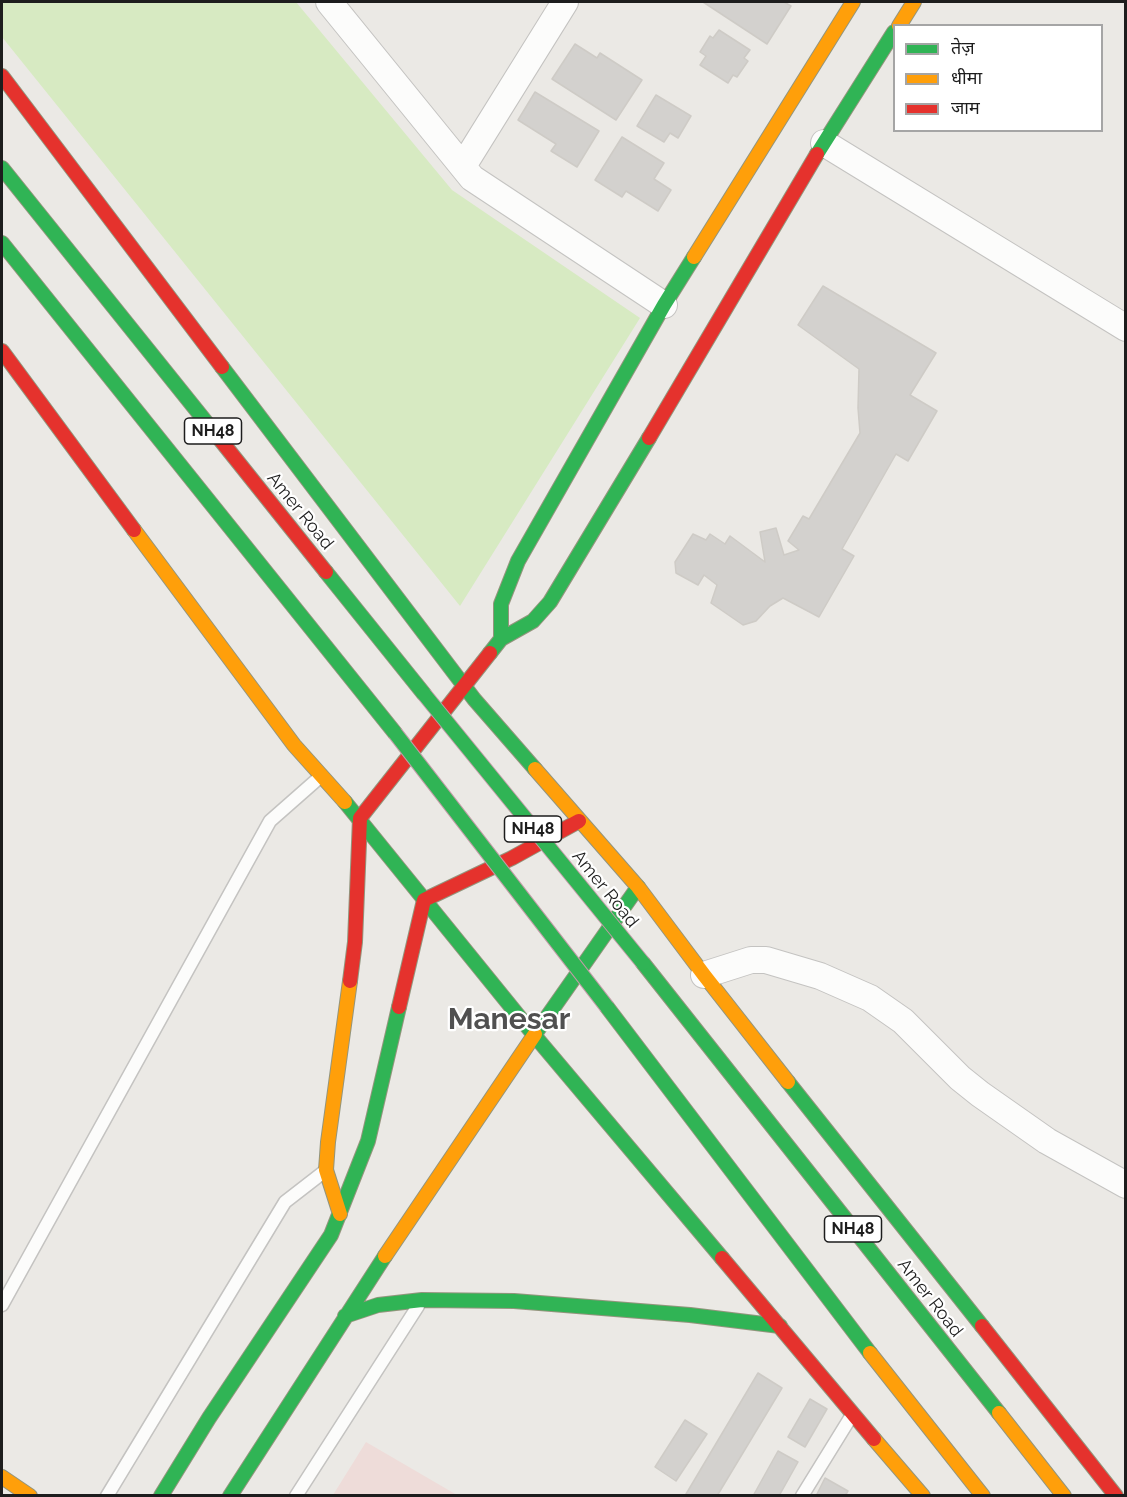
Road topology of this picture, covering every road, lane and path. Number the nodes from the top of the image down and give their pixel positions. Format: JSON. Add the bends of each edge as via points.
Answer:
{"nodes":[{"id":1,"x":329,"y":2,"type":"edge"},
{"id":2,"x":565,"y":2,"type":"edge"},
{"id":3,"x":853,"y":2,"type":"edge"},
{"id":4,"x":914,"y":2,"type":"edge"},
{"id":5,"x":900,"y":24,"type":"edge"},
{"id":6,"x":893,"y":34,"type":"edge"},
{"id":7,"x":2,"y":76,"type":"edge"},
{"id":8,"x":824,"y":143,"type":"junction"},
{"id":9,"x":462,"y":166,"type":"junction"},
{"id":10,"x":2,"y":168,"type":"edge"},
{"id":11,"x":2,"y":243,"type":"edge"},
{"id":12,"x":664,"y":305,"type":"junction"},
{"id":13,"x":1125,"y":328,"type":"edge"},
{"id":14,"x":2,"y":351,"type":"edge"},
{"id":15,"x":501,"y":639,"type":"junction"},
{"id":16,"x":465,"y":685,"type":"junction"},
{"id":17,"x":322,"y":776,"type":"junction"},
{"id":18,"x":360,"y":818,"type":"junction"},
{"id":19,"x":579,"y":821,"type":"junction"},
{"id":20,"x":638,"y":887,"type":"junction"},
{"id":21,"x":424,"y":900,"type":"junction"},
{"id":22,"x":704,"y":975,"type":"junction"},
{"id":23,"x":534,"y":1035,"type":"junction"},
{"id":24,"x":326,"y":1170,"type":"junction"},
{"id":25,"x":1125,"y":1185,"type":"edge"},
{"id":26,"x":340,"y":1214,"type":"junction"},
{"id":27,"x":422,"y":1300,"type":"junction"},
{"id":28,"x":2,"y":1305,"type":"edge"},
{"id":29,"x":345,"y":1316,"type":"junction"},
{"id":30,"x":780,"y":1326,"type":"junction"},
{"id":31,"x":854,"y":1413,"type":"junction"},
{"id":32,"x":2,"y":1477,"type":"edge"},
{"id":33,"x":30,"y":1496,"type":"edge"},
{"id":34,"x":106,"y":1496,"type":"edge"},
{"id":35,"x":161,"y":1496,"type":"edge"},
{"id":36,"x":230,"y":1496,"type":"edge"},
{"id":37,"x":296,"y":1496,"type":"edge"},
{"id":38,"x":802,"y":1496,"type":"edge"},
{"id":39,"x":923,"y":1496,"type":"edge"},
{"id":40,"x":983,"y":1496,"type":"edge"},
{"id":41,"x":1064,"y":1496,"type":"edge"},
{"id":42,"x":1116,"y":1496,"type":"edge"}],
"edges":[{"from":1,"to":9,"type":"street"},
{"from":2,"to":9,"type":"street"},
{"from":3,"to":12,"type":"main road"},
{"from":4,"to":5,"type":"main road"},
{"from":6,"to":8,"type":"main road"},
{"from":7,"to":16,"type":"main road"},
{"from":8,"to":13,"type":"street"},
{"from":8,"to":15,"type":"main road","via":[[556,593],[526,628]]},
{"from":9,"to":12,"type":"street","via":[[472,178]]},
{"from":10,"to":41,"type":"main road","name":"Amer Road","number":"NH48","bridge":true,"via":[[643,963]]},
{"from":11,"to":40,"type":"main road","number":"NH48","bridge":true,"via":[[395,734],[834,1308]]},
{"from":12,"to":15,"type":"main road","via":[[518,561],[501,604]]},
{"from":14,"to":17,"type":"main road","via":[[294,745]]},
{"from":15,"to":16,"type":"main road"},
{"from":16,"to":18,"type":"main road"},
{"from":16,"to":19,"type":"main road"},
{"from":17,"to":18,"type":"main road"},
{"from":17,"to":28,"type":"lane","via":[[270,821]]},
{"from":18,"to":21,"type":"main road"},
{"from":18,"to":24,"type":"main road","via":[[355,942]]},
{"from":19,"to":20,"type":"main road"},
{"from":19,"to":21,"type":"main road"},
{"from":20,"to":22,"type":"main road"},
{"from":20,"to":23,"type":"main road"},
{"from":21,"to":23,"type":"main road"},
{"from":21,"to":26,"type":"main road","via":[[368,1141]]},
{"from":22,"to":25,"type":"street","via":[[751,960],[766,960],[820,976],[870,998],[903,1021],[980,1094],[1047,1141]]},
{"from":22,"to":42,"type":"main road"},
{"from":23,"to":29,"type":"main road"},
{"from":23,"to":30,"type":"main road"},
{"from":24,"to":26,"type":"main road"},
{"from":24,"to":34,"type":"lane","via":[[285,1202]]},
{"from":26,"to":35,"type":"main road","via":[[331,1235]]},
{"from":27,"to":29,"type":"main road","via":[[378,1305]]},
{"from":27,"to":30,"type":"main road","via":[[561,1304]]},
{"from":27,"to":37,"type":"lane"},
{"from":29,"to":36,"type":"main road"},
{"from":30,"to":31,"type":"main road"},
{"from":31,"to":38,"type":"lane"},
{"from":31,"to":39,"type":"main road"},
{"from":32,"to":33,"type":"main road"}]}
